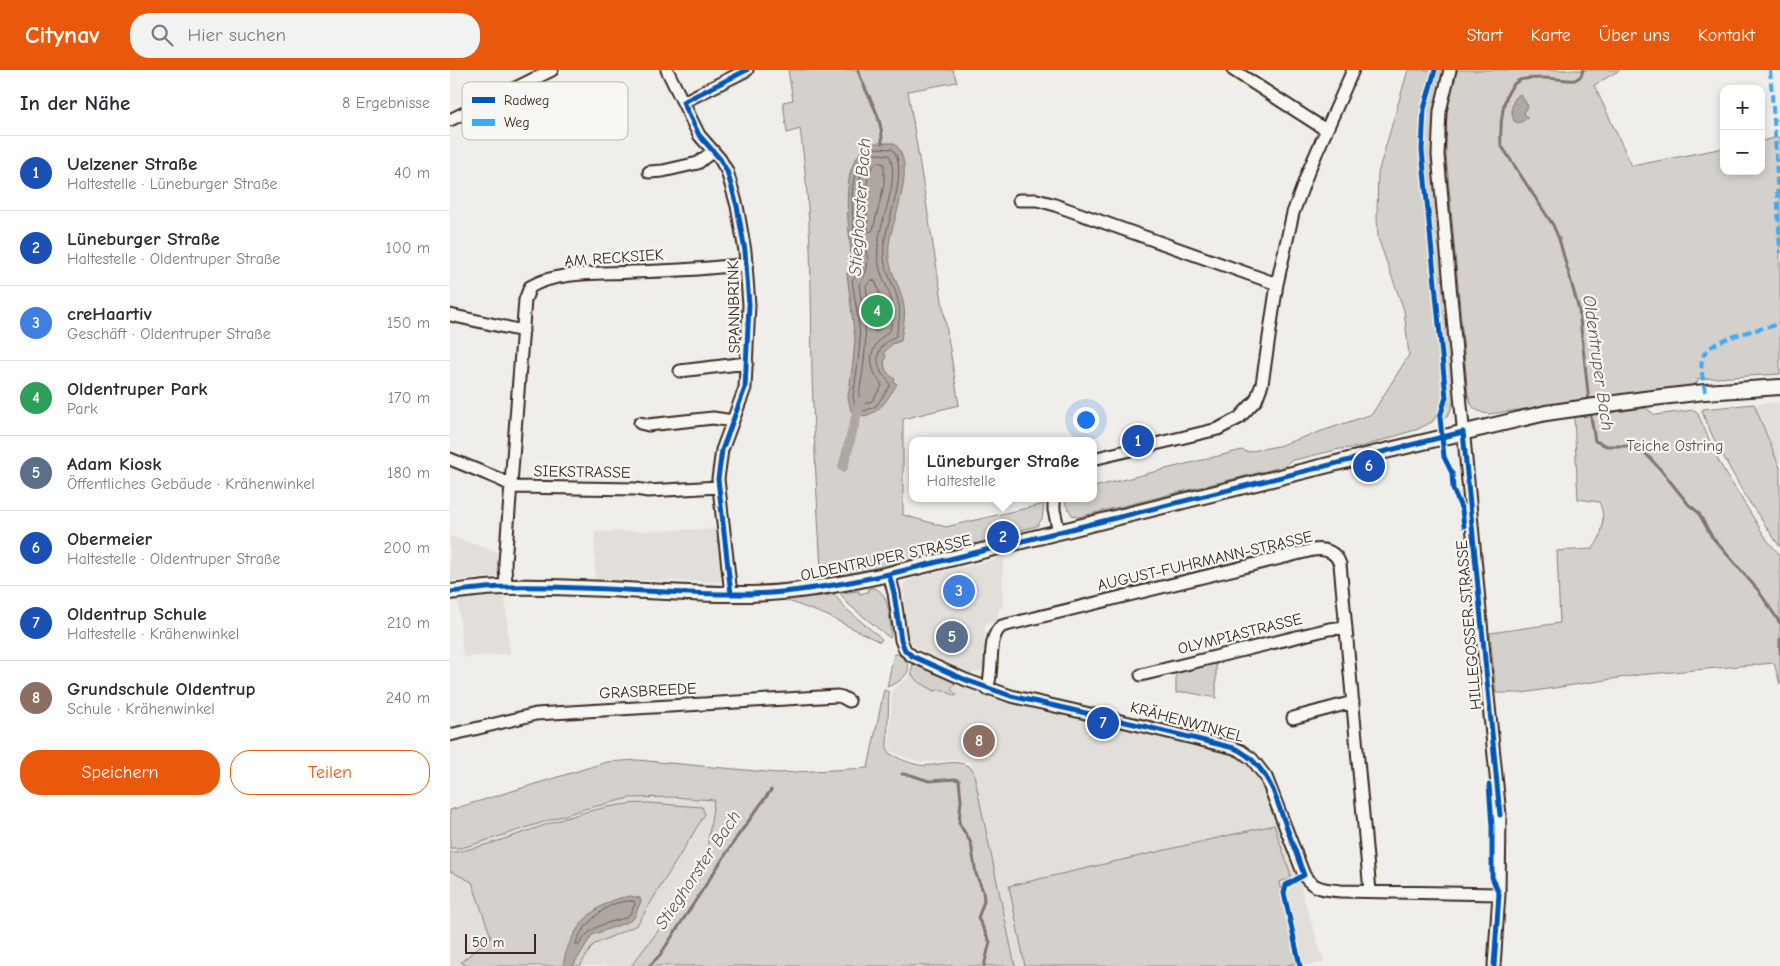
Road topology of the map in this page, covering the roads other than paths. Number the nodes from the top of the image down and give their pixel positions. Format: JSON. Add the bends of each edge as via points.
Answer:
{"nodes":[{"id":1,"x":552,"y":70,"type":"edge"},
{"id":2,"x":667,"y":70,"type":"edge"},
{"id":3,"x":747,"y":70,"type":"edge"},
{"id":4,"x":1233,"y":70,"type":"edge"},
{"id":5,"x":1353,"y":70,"type":"edge"},
{"id":6,"x":1450,"y":70,"type":"edge"},
{"id":7,"x":528,"y":82,"type":"edge"},
{"id":8,"x":683,"y":102,"type":"junction"},
{"id":9,"x":462,"y":114,"type":"edge"},
{"id":10,"x":450,"y":120,"type":"edge"},
{"id":11,"x":1326,"y":130,"type":"junction"},
{"id":12,"x":713,"y":151,"type":"junction"},
{"id":13,"x":649,"y":172,"type":"dead end"},
{"id":14,"x":1019,"y":200,"type":"dead end"},
{"id":15,"x":747,"y":264,"type":"junction"},
{"id":16,"x":1276,"y":284,"type":"junction"},
{"id":17,"x":450,"y":315,"type":"edge"},
{"id":18,"x":523,"y":330,"type":"junction"},
{"id":19,"x":747,"y":363,"type":"junction"},
{"id":20,"x":680,"y":371,"type":"dead end"},
{"id":21,"x":1780,"y":387,"type":"edge"},
{"id":22,"x":733,"y":421,"type":"junction"},
{"id":23,"x":640,"y":423,"type":"dead end"},
{"id":24,"x":1463,"y":432,"type":"junction"},
{"id":25,"x":1097,"y":458,"type":"edge"},
{"id":26,"x":450,"y":460,"type":"edge"},
{"id":27,"x":511,"y":485,"type":"junction"},
{"id":28,"x":719,"y":488,"type":"junction"},
{"id":29,"x":1054,"y":502,"type":"edge"},
{"id":30,"x":1058,"y":532,"type":"junction"},
{"id":31,"x":889,"y":574,"type":"junction"},
{"id":32,"x":506,"y":587,"type":"junction"},
{"id":33,"x":450,"y":592,"type":"edge"},
{"id":34,"x":731,"y":594,"type":"junction"},
{"id":35,"x":1346,"y":627,"type":"junction"},
{"id":36,"x":1141,"y":675,"type":"dead end"},
{"id":37,"x":987,"y":689,"type":"junction"},
{"id":38,"x":849,"y":701,"type":"dead end"},
{"id":39,"x":1353,"y":702,"type":"junction"},
{"id":40,"x":1293,"y":718,"type":"dead end"},
{"id":41,"x":450,"y":735,"type":"edge"},
{"id":42,"x":1370,"y":891,"type":"junction"},
{"id":43,"x":1499,"y":894,"type":"junction"},
{"id":44,"x":1494,"y":966,"type":"edge"}],
"edges":[{"from":1,"to":7,"type":"street"},
{"from":2,"to":8,"type":"street","name":"SPANNBRINK"},
{"from":3,"to":8,"type":"street"},
{"from":4,"to":11,"type":"street"},
{"from":5,"to":11,"type":"street"},
{"from":6,"to":24,"type":"street","name":"HILLEGOSSER STRASSE","via":[[1440,112],[1438,155]]},
{"from":8,"to":12,"type":"street","name":"SPANNBRINK","via":[[699,135]]},
{"from":9,"to":10,"type":"street"},
{"from":11,"to":16,"type":"street","via":[[1298,196]]},
{"from":12,"to":13,"type":"street","via":[[698,163]]},
{"from":12,"to":15,"type":"street","name":"SPANNBRINK","via":[[729,178],[741,221]]},
{"from":14,"to":16,"type":"street","via":[[1052,204]]},
{"from":15,"to":18,"type":"street","name":"AM RECKSIEK","via":[[588,274],[543,281],[530,286],[527,291]]},
{"from":15,"to":19,"type":"street","name":"SPANNBRINK"},
{"from":16,"to":25,"type":"street","via":[[1262,384],[1256,400],[1247,411],[1218,429]]},
{"from":17,"to":18,"type":"street"},
{"from":18,"to":27,"type":"street","name":"AM RECKSIEK"},
{"from":19,"to":20,"type":"street"},
{"from":19,"to":22,"type":"street","name":"SPANNBRINK","via":[[743,396]]},
{"from":21,"to":24,"type":"street","name":"OLDENTRUPER STRASSE","via":[[1705,392],[1575,408]]},
{"from":22,"to":23,"type":"street","via":[[713,418],[648,425]]},
{"from":22,"to":28,"type":"street","name":"SPANNBRINK","via":[[720,460]]},
{"from":24,"to":30,"type":"street","name":"OLDENTRUPER STRASSE"},
{"from":24,"to":43,"type":"street","name":"HILLEGOSSER STRASSE","via":[[1500,815]]},
{"from":26,"to":27,"type":"street","name":"SIEKSTRASSE"},
{"from":27,"to":28,"type":"street","name":"SIEKSTRASSE","via":[[520,488],[648,491]]},
{"from":27,"to":32,"type":"street","name":"AM RECKSIEK"},
{"from":28,"to":34,"type":"street","name":"SPANNBRINK"},
{"from":29,"to":30,"type":"street"},
{"from":30,"to":31,"type":"street","name":"OLDENTRUPER STRASSE"},
{"from":31,"to":34,"type":"street","name":"OLDENTRUPER STRASSE","via":[[804,590]]},
{"from":31,"to":37,"type":"street","name":"KRÄHENWINKEL","via":[[905,650]]},
{"from":32,"to":33,"type":"street","name":"OLDENTRUPER STRASSE"},
{"from":32,"to":34,"type":"street","name":"OLDENTRUPER STRASSE"},
{"from":35,"to":36,"type":"street","name":"OLYMPIASTRASSE"},
{"from":35,"to":37,"type":"street","name":"AUGUST-FUHRMANN-STRASSE","via":[[1340,564],[1332,552],[1318,549],[1002,626],[993,639]]},
{"from":35,"to":39,"type":"street","name":"AUGUST-FUHRMANN-STRASSE"},
{"from":37,"to":42,"type":"street","name":"KRÄHENWINKEL","via":[[1241,751],[1257,764],[1266,777],[1306,879],[1322,889]]},
{"from":38,"to":41,"type":"street","name":"GRASBREEDE","via":[[837,696],[536,714]]},
{"from":39,"to":40,"type":"street"},
{"from":39,"to":42,"type":"street","name":"AUGUST-FUHRMANN-STRASSE"},
{"from":42,"to":43,"type":"street","name":"KRÄHENWINKEL"},
{"from":43,"to":44,"type":"street","name":"HILLEGOSSER STRASSE"}]}
